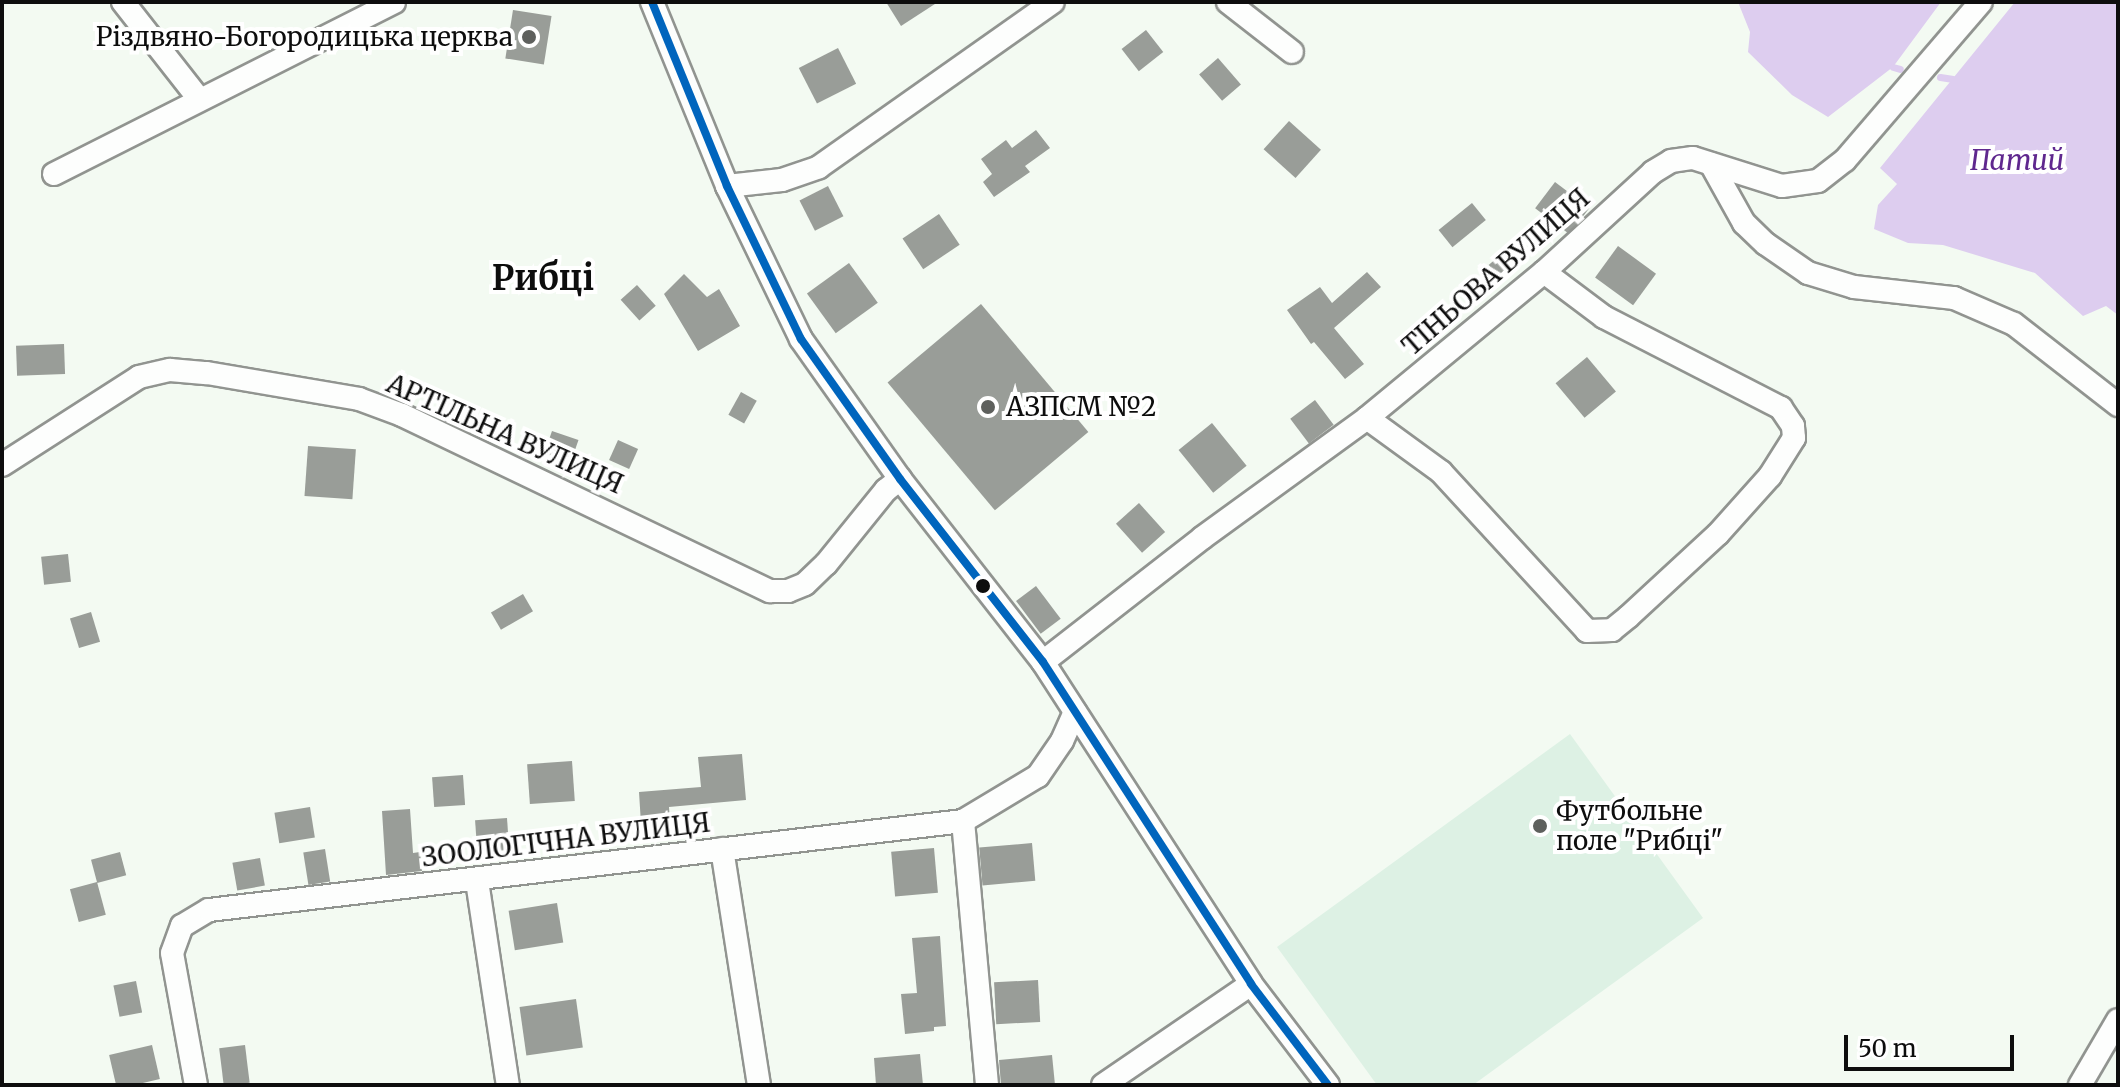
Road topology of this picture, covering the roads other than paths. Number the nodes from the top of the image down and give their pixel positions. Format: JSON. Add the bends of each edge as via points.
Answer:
{"nodes":[{"id":1,"x":123,"y":2,"type":"edge"},
{"id":2,"x":394,"y":2,"type":"edge"},
{"id":3,"x":652,"y":2,"type":"edge"},
{"id":4,"x":1053,"y":2,"type":"edge"},
{"id":5,"x":1228,"y":2,"type":"edge"},
{"id":6,"x":1981,"y":2,"type":"edge"},
{"id":7,"x":1292,"y":52,"type":"dead end"},
{"id":8,"x":199,"y":99,"type":"junction"},
{"id":9,"x":1711,"y":164,"type":"junction"},
{"id":10,"x":54,"y":174,"type":"dead end"},
{"id":11,"x":727,"y":186,"type":"junction"},
{"id":12,"x":1544,"y":272,"type":"junction"},
{"id":13,"x":2118,"y":405,"type":"edge"},
{"id":14,"x":1367,"y":418,"type":"junction"},
{"id":15,"x":2,"y":465,"type":"edge"},
{"id":16,"x":900,"y":479,"type":"junction"},
{"id":17,"x":1043,"y":662,"type":"junction"},
{"id":18,"x":1075,"y":712,"type":"junction"},
{"id":19,"x":963,"y":821,"type":"junction"},
{"id":20,"x":722,"y":849,"type":"junction"},
{"id":21,"x":477,"y":881,"type":"junction"},
{"id":22,"x":1251,"y":984,"type":"junction"},
{"id":23,"x":2118,"y":1020,"type":"edge"},
{"id":24,"x":196,"y":1085,"type":"edge"},
{"id":25,"x":508,"y":1085,"type":"edge"},
{"id":26,"x":759,"y":1085,"type":"edge"},
{"id":27,"x":987,"y":1085,"type":"edge"},
{"id":28,"x":1103,"y":1085,"type":"edge"},
{"id":29,"x":1328,"y":1085,"type":"edge"},
{"id":30,"x":2080,"y":1085,"type":"edge"}],
"edges":[{"from":1,"to":8,"type":"street"},
{"from":2,"to":8,"type":"street"},
{"from":3,"to":11,"type":"street"},
{"from":4,"to":11,"type":"street","via":[[819,167],[782,180]]},
{"from":5,"to":7,"type":"street"},
{"from":6,"to":9,"type":"street","name":"ТІНЬОВА ВУЛИЦЯ","via":[[1845,160],[1818,181],[1782,186]]},
{"from":8,"to":10,"type":"street"},
{"from":9,"to":12,"type":"street","name":"ТІНЬОВА ВУЛИЦЯ","via":[[1693,158],[1671,161],[1653,172]]},
{"from":9,"to":13,"type":"street","via":[[1744,223],[1808,273],[1854,287],[1954,298],[2014,324]]},
{"from":11,"to":16,"type":"street","via":[[801,339]]},
{"from":12,"to":14,"type":"street","name":"ТІНЬОВА ВУЛИЦЯ"},
{"from":12,"to":14,"type":"street","via":[[1604,317],[1781,408],[1793,426],[1794,438],[1770,476],[1718,534],[1628,617],[1612,630],[1587,631],[1441,472]]},
{"from":14,"to":17,"type":"street","name":"ТІНЬОВА ВУЛИЦЯ"},
{"from":15,"to":16,"type":"street","name":"АРТІЛЬНА ВУЛИЦЯ","via":[[139,377],[170,370],[207,373],[359,399],[402,415],[770,591],[805,584]]},
{"from":16,"to":17,"type":"street"},
{"from":17,"to":18,"type":"street"},
{"from":18,"to":19,"type":"street","name":"ЗООЛОГІЧНА ВУЛИЦЯ","via":[[1038,776]]},
{"from":18,"to":22,"type":"street"},
{"from":19,"to":20,"type":"street","name":"ЗООЛОГІЧНА ВУЛИЦЯ"},
{"from":19,"to":27,"type":"street"},
{"from":20,"to":21,"type":"street","name":"ЗООЛОГІЧНА ВУЛИЦЯ"},
{"from":20,"to":26,"type":"street"},
{"from":21,"to":24,"type":"street","name":"ЗООЛОГІЧНА ВУЛИЦЯ","via":[[209,910],[182,926],[172,953]]},
{"from":21,"to":25,"type":"street"},
{"from":22,"to":28,"type":"street"},
{"from":22,"to":29,"type":"street"},
{"from":23,"to":30,"type":"street"}]}
